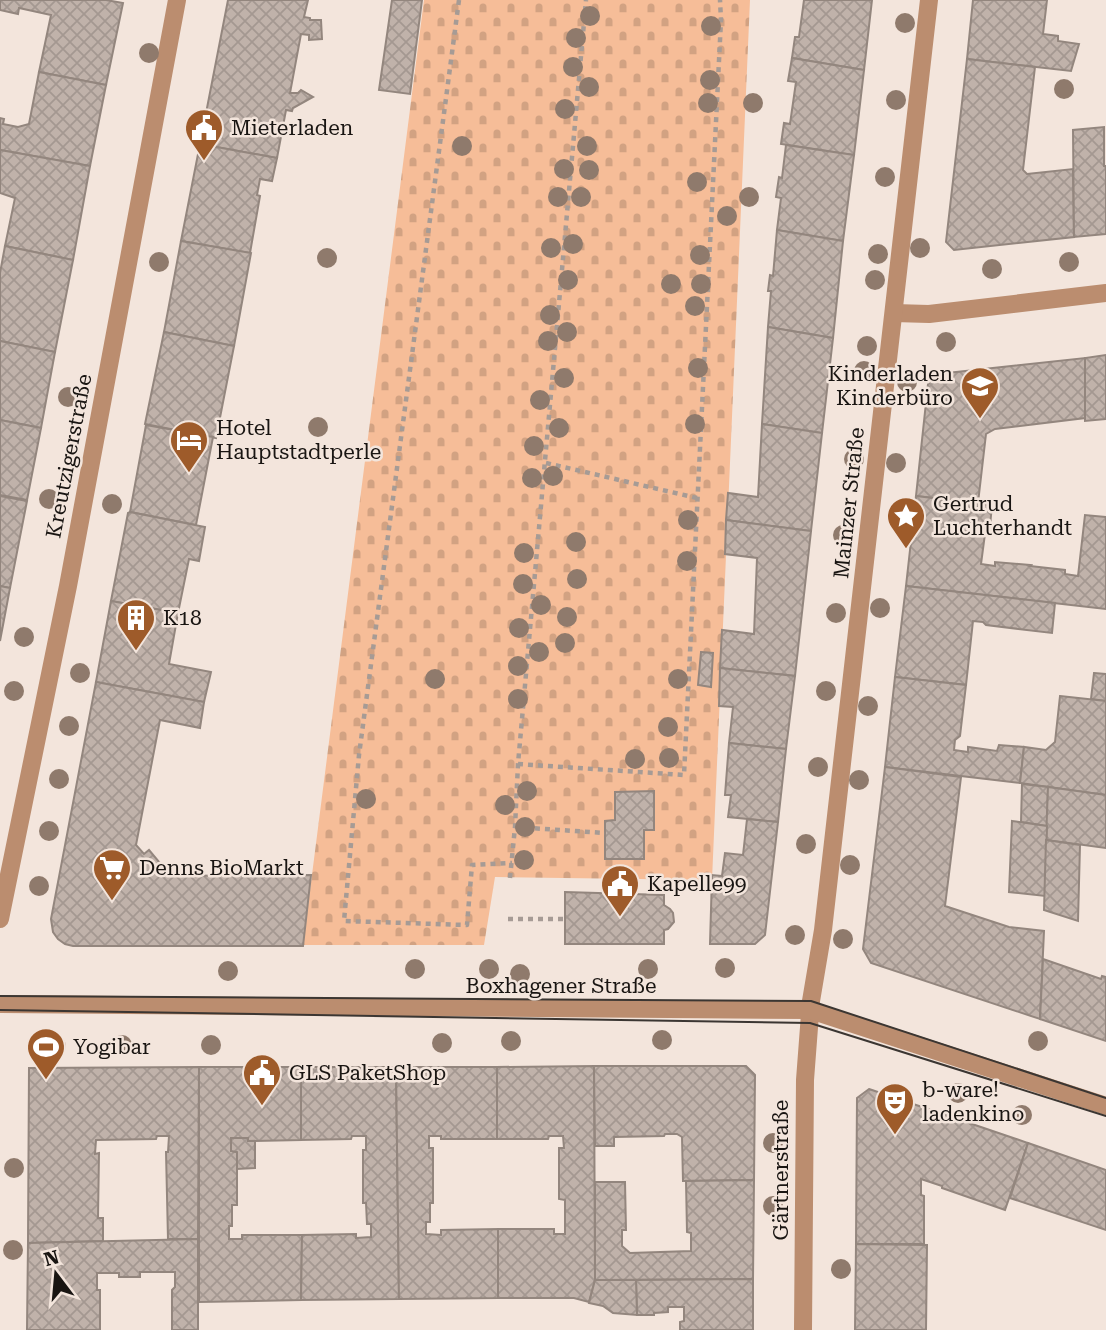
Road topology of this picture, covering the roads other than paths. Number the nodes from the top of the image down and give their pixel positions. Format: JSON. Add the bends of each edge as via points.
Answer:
{"nodes":[{"id":1,"x":177,"y":0,"type":"edge"},
{"id":2,"x":929,"y":0,"type":"edge"},
{"id":3,"x":1106,"y":292,"type":"edge"},
{"id":4,"x":894,"y":313,"type":"junction"},
{"id":5,"x":0,"y":919,"type":"edge"},
{"id":6,"x":0,"y":1004,"type":"edge"},
{"id":7,"x":810,"y":1010,"type":"junction"},
{"id":8,"x":1106,"y":1106,"type":"edge"},
{"id":9,"x":803,"y":1330,"type":"edge"}],
"edges":[{"from":1,"to":5,"type":"street","name":"Kreutzigerstraße","via":[[68,586]]},
{"from":2,"to":4,"type":"street","name":"Mainzer Straße"},
{"from":3,"to":4,"type":"street","via":[[929,314]]},
{"from":4,"to":7,"type":"street","name":"Mainzer Straße"},
{"from":6,"to":7,"type":"street","name":"Boxhagener Straße"},
{"from":7,"to":8,"type":"street","name":"Boxhagener Straße"},
{"from":7,"to":9,"type":"street","name":"Gärtnerstraße","via":[[804,1080]]}]}
